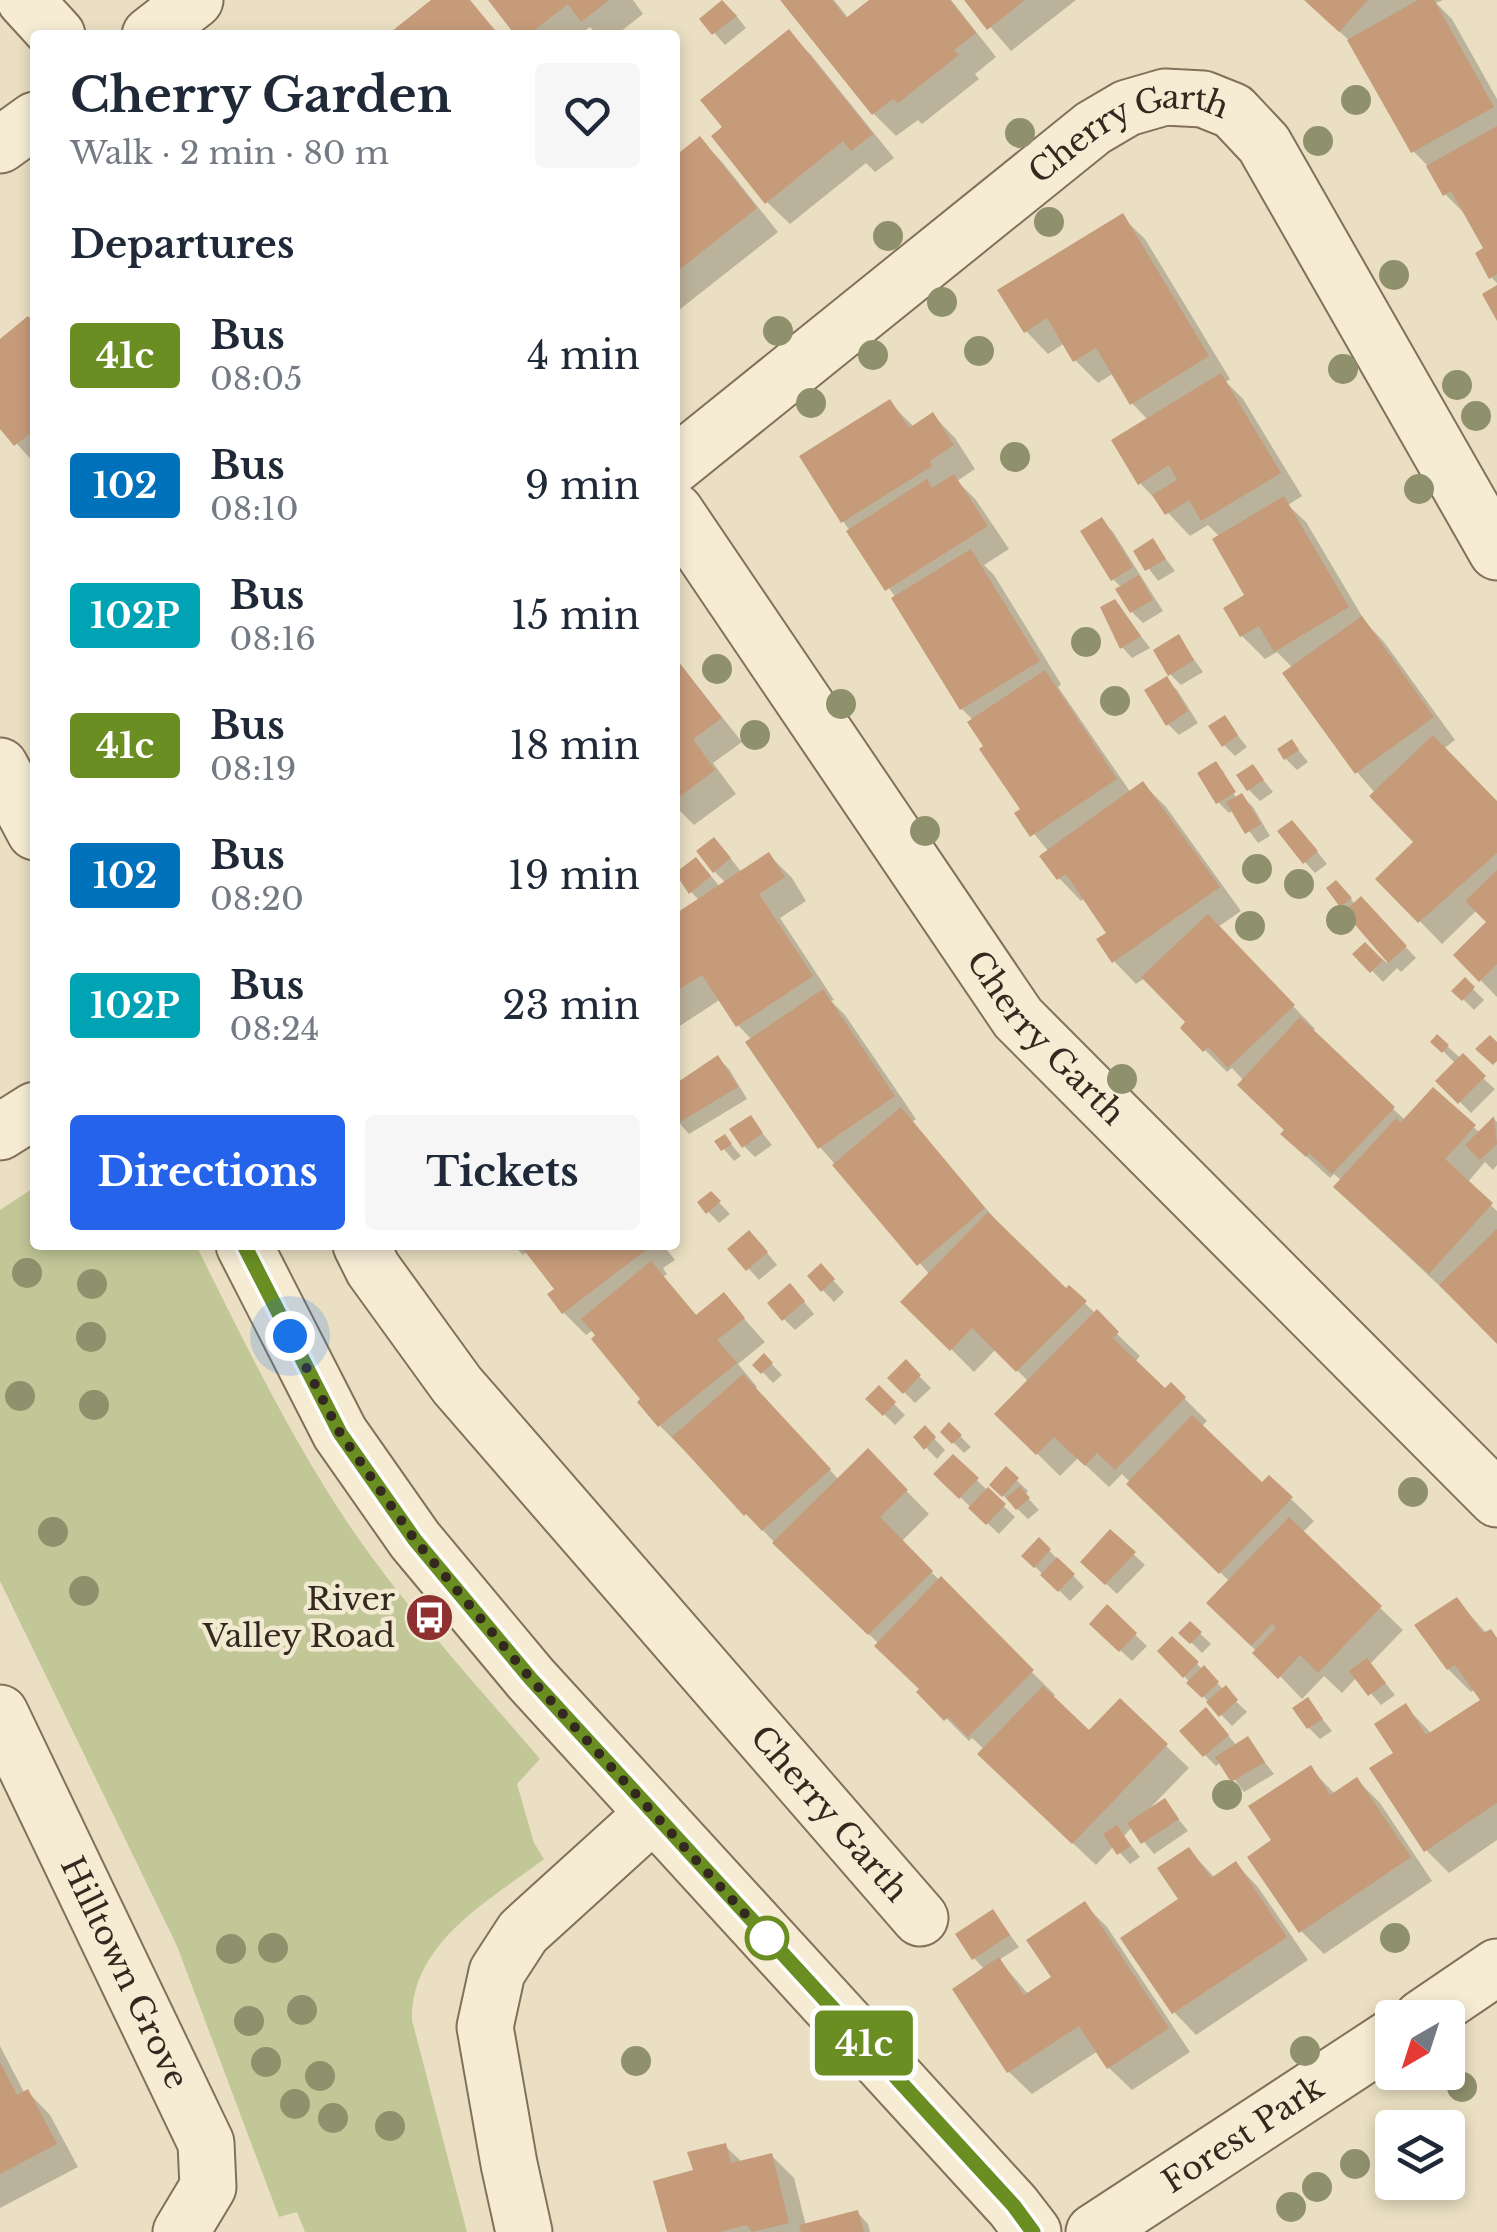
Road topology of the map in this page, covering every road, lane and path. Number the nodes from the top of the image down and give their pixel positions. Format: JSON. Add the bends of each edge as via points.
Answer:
{"nodes":[{"id":1,"x":25,"y":0,"type":"edge"},
{"id":2,"x":195,"y":0,"type":"edge"},
{"id":3,"x":53,"y":30,"type":"edge"},
{"id":4,"x":156,"y":30,"type":"edge"},
{"id":5,"x":30,"y":124,"type":"edge"},
{"id":6,"x":0,"y":145,"type":"edge"},
{"id":7,"x":680,"y":460,"type":"edge"},
{"id":8,"x":680,"y":518,"type":"edge"},
{"id":9,"x":1497,"y":552,"type":"edge"},
{"id":10,"x":0,"y":766,"type":"edge"},
{"id":11,"x":30,"y":823,"type":"edge"},
{"id":12,"x":30,"y":1113,"type":"edge"},
{"id":13,"x":0,"y":1132,"type":"edge"},
{"id":14,"x":247,"y":1250,"type":"edge"},
{"id":15,"x":364,"y":1250,"type":"edge"},
{"id":16,"x":1497,"y":1498,"type":"edge"},
{"id":17,"x":0,"y":1713,"type":"edge"},
{"id":18,"x":653,"y":1814,"type":"junction"},
{"id":19,"x":920,"y":1918,"type":"dead end"},
{"id":20,"x":1497,"y":1967,"type":"edge"},
{"id":21,"x":1448,"y":2000,"type":"edge"},
{"id":22,"x":1375,"y":2048,"type":"edge"},
{"id":23,"x":181,"y":2232,"type":"edge"},
{"id":24,"x":524,"y":2232,"type":"edge"},
{"id":25,"x":1034,"y":2232,"type":"edge"},
{"id":26,"x":1094,"y":2232,"type":"edge"}],
"edges":[{"from":1,"to":3,"type":"street"},
{"from":2,"to":4,"type":"street"},
{"from":5,"to":6,"type":"street"},
{"from":7,"to":9,"type":"street","name":"Cherry Garth","via":[[1093,128],[1146,102],[1204,99],[1234,111],[1264,144]]},
{"from":8,"to":16,"type":"street","name":"Cherry Garth","via":[[1018,1018]]},
{"from":10,"to":11,"type":"street"},
{"from":12,"to":13,"type":"street"},
{"from":14,"to":18,"type":"street","via":[[340,1433],[415,1540]]},
{"from":15,"to":19,"type":"street","name":"Cherry Garth","via":[[457,1385]]},
{"from":17,"to":23,"type":"street","name":"Hilltown Grove","via":[[206,2143],[208,2187]]},
{"from":18,"to":24,"type":"street","via":[[523,1932],[496,1972],[485,2026]]},
{"from":18,"to":25,"type":"street"},
{"from":20,"to":21,"type":"street"},
{"from":22,"to":26,"type":"street","name":"Forest Park"}]}
